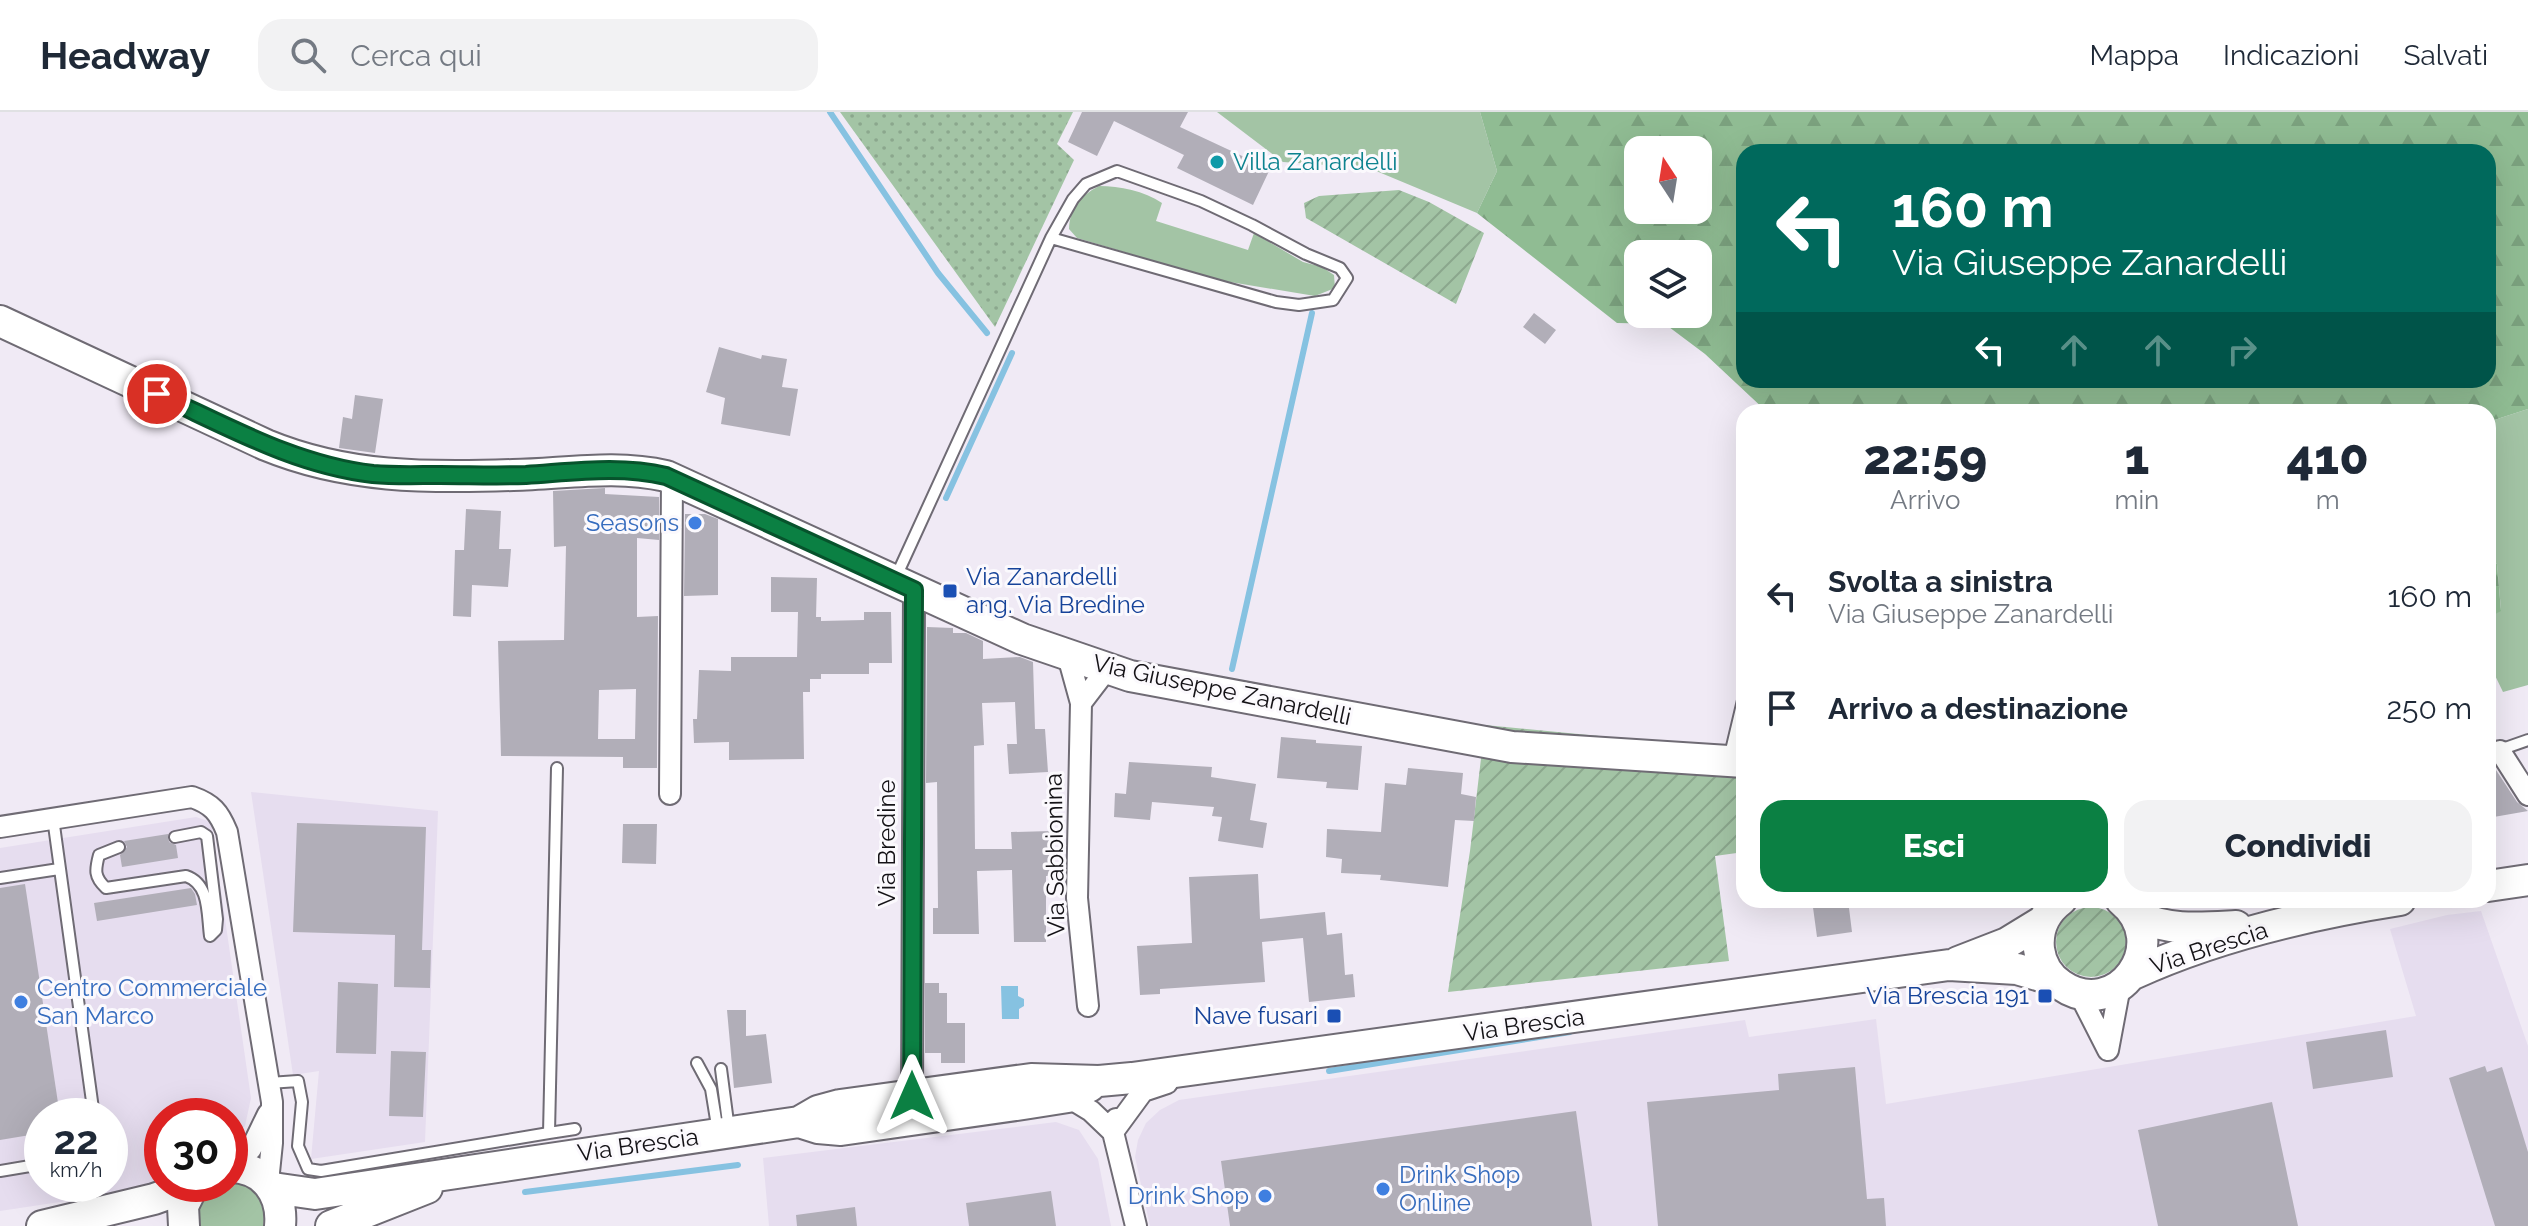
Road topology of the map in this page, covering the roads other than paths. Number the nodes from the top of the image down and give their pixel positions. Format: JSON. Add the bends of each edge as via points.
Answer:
{"nodes":[{"id":1,"x":1051,"y":238,"type":"junction"},
{"id":2,"x":0,"y":321,"type":"edge"},
{"id":3,"x":672,"y":478,"type":"junction"},
{"id":4,"x":904,"y":586,"type":"junction"},
{"id":5,"x":1068,"y":656,"type":"junction"},
{"id":6,"x":1107,"y":669,"type":"junction"},
{"id":7,"x":1081,"y":703,"type":"junction"},
{"id":8,"x":2528,"y":740,"type":"edge"},
{"id":9,"x":2496,"y":749,"type":"edge"},
{"id":10,"x":2496,"y":755,"type":"edge"},
{"id":11,"x":1736,"y":762,"type":"edge"},
{"id":12,"x":557,"y":768,"type":"dead end"},
{"id":13,"x":670,"y":794,"type":"dead end"},
{"id":14,"x":2528,"y":795,"type":"edge"},
{"id":15,"x":53,"y":818,"type":"junction"},
{"id":16,"x":0,"y":827,"type":"edge"},
{"id":17,"x":175,"y":837,"type":"dead end"},
{"id":18,"x":119,"y":847,"type":"dead end"},
{"id":19,"x":59,"y":869,"type":"junction"},
{"id":20,"x":0,"y":878,"type":"edge"},
{"id":21,"x":2528,"y":880,"type":"edge"},
{"id":22,"x":2496,"y":885,"type":"edge"},
{"id":23,"x":2049,"y":908,"type":"edge"},
{"id":24,"x":2128,"y":908,"type":"edge"},
{"id":25,"x":2352,"y":908,"type":"edge"},
{"id":26,"x":2292,"y":918,"type":"junction"},
{"id":27,"x":1949,"y":965,"type":"junction"},
{"id":28,"x":2126,"y":980,"type":"junction"},
{"id":29,"x":2067,"y":987,"type":"junction"},
{"id":30,"x":1088,"y":1006,"type":"dead end"},
{"id":31,"x":1361,"y":1048,"type":"junction"},
{"id":32,"x":697,"y":1063,"type":"dead end"},
{"id":33,"x":721,"y":1069,"type":"dead end"},
{"id":34,"x":1132,"y":1078,"type":"junction"},
{"id":35,"x":1099,"y":1081,"type":"junction"},
{"id":36,"x":270,"y":1093,"type":"junction"},
{"id":37,"x":912,"y":1096,"type":"junction"},
{"id":38,"x":1068,"y":1097,"type":"junction"},
{"id":39,"x":91,"y":1098,"type":"edge"},
{"id":40,"x":799,"y":1122,"type":"junction"},
{"id":41,"x":575,"y":1129,"type":"dead end"},
{"id":42,"x":1113,"y":1132,"type":"junction"},
{"id":43,"x":549,"y":1133,"type":"junction"},
{"id":44,"x":724,"y":1133,"type":"junction"},
{"id":45,"x":248,"y":1151,"type":"edge"},
{"id":46,"x":24,"y":1167,"type":"edge"},
{"id":47,"x":478,"y":1168,"type":"junction"},
{"id":48,"x":248,"y":1170,"type":"edge"},
{"id":49,"x":0,"y":1171,"type":"edge"},
{"id":50,"x":270,"y":1185,"type":"junction"},
{"id":51,"x":144,"y":1201,"type":"edge"},
{"id":52,"x":185,"y":1202,"type":"edge"},
{"id":53,"x":42,"y":1226,"type":"edge"},
{"id":54,"x":184,"y":1226,"type":"edge"},
{"id":55,"x":280,"y":1226,"type":"edge"},
{"id":56,"x":331,"y":1226,"type":"edge"},
{"id":57,"x":1136,"y":1226,"type":"edge"}],
"edges":[{"from":1,"to":1,"type":"lane","via":[[1276,302],[1333,300],[1347,278],[1340,268],[1201,201],[1117,171],[1086,184]]},
{"from":1,"to":4,"type":"lane"},
{"from":2,"to":3,"type":"main road","name":"Via Giuseppe Zanardelli","via":[[266,445],[334,467],[426,475],[629,470]]},
{"from":3,"to":4,"type":"main road","name":"Via Giuseppe Zanardelli","via":[[799,531]]},
{"from":3,"to":13,"type":"street"},
{"from":4,"to":5,"type":"main road","name":"Via Giuseppe Zanardelli","via":[[993,618]]},
{"from":4,"to":37,"type":"street","name":"Via Bredine"},
{"from":5,"to":6,"type":"main road","name":"Via Giuseppe Zanardelli"},
{"from":5,"to":7,"type":"street","name":"Via Sabbionina"},
{"from":6,"to":7,"type":"street"},
{"from":6,"to":11,"type":"main road","name":"Via Giuseppe Zanardelli","via":[[1512,747]]},
{"from":7,"to":30,"type":"street","name":"Via Sabbionina","via":[[1077,898]]},
{"from":8,"to":9,"type":"lane"},
{"from":10,"to":14,"type":"street"},
{"from":12,"to":43,"type":"lane"},
{"from":15,"to":16,"type":"street"},
{"from":15,"to":19,"type":"lane"},
{"from":15,"to":36,"type":"street","via":[[192,797],[220,814]]},
{"from":17,"to":18,"type":"lane","via":[[201,832],[207,836],[217,919],[210,936],[202,886],[193,878],[106,888],[97,880],[99,855]]},
{"from":19,"to":20,"type":"lane"},
{"from":19,"to":39,"type":"lane"},
{"from":21,"to":22,"type":"main road"},
{"from":23,"to":27,"type":"main road","name":"Via Brescia","via":[[2007,943]]},
{"from":23,"to":29,"type":"main road","name":"Via Brescia","via":[[2039,952],[2045,967]]},
{"from":24,"to":26,"type":"main road","name":"Via Brescia","via":[[2158,926],[2196,929]]},
{"from":24,"to":28,"type":"main road","name":"Via Brescia","via":[[2143,945]]},
{"from":25,"to":26,"type":"main road","name":"Via Brescia"},
{"from":26,"to":28,"type":"main road","name":"Via Brescia","via":[[2157,963]]},
{"from":27,"to":29,"type":"main road","name":"Via Brescia","via":[[2017,969]]},
{"from":27,"to":31,"type":"main road","name":"Via Brescia"},
{"from":28,"to":29,"type":"main road","name":"Via Brescia","via":[[2100,994]]},
{"from":28,"to":29,"type":"street","via":[[2108,1050]]},
{"from":31,"to":34,"type":"main road","name":"Via Brescia"},
{"from":31,"to":42,"type":"street","via":[[1316,1062],[1155,1085],[1143,1091]]},
{"from":32,"to":44,"type":"lane"},
{"from":33,"to":44,"type":"lane"},
{"from":34,"to":35,"type":"main road","name":"Via Brescia"},
{"from":34,"to":42,"type":"street"},
{"from":35,"to":37,"type":"main road","name":"Via Brescia","via":[[1031,1079]]},
{"from":35,"to":38,"type":"main road","name":"Via Brescia"},
{"from":36,"to":43,"type":"lane","via":[[298,1081],[298,1146],[308,1169],[321,1171]]},
{"from":36,"to":45,"type":"street","via":[[262,1130]]},
{"from":36,"to":50,"type":"street"},
{"from":37,"to":40,"type":"main road","name":"Via Brescia","via":[[840,1105]]},
{"from":38,"to":40,"type":"main road","name":"Via Brescia","via":[[841,1130]]},
{"from":38,"to":42,"type":"street"},
{"from":40,"to":44,"type":"main road","name":"Via Brescia"},
{"from":41,"to":43,"type":"lane"},
{"from":42,"to":57,"type":"street"},
{"from":44,"to":47,"type":"main road","name":"Via Brescia"},
{"from":46,"to":49,"type":"lane"},
{"from":47,"to":50,"type":"main road","name":"Via Brescia","via":[[315,1194]]},
{"from":47,"to":56,"type":"main road","name":"Via Brescia"},
{"from":48,"to":50,"type":"main road","name":"Via Brescia"},
{"from":50,"to":55,"type":"main road","via":[[281,1213]]},
{"from":51,"to":53,"type":"main road"},
{"from":52,"to":54,"type":"main road"}]}
